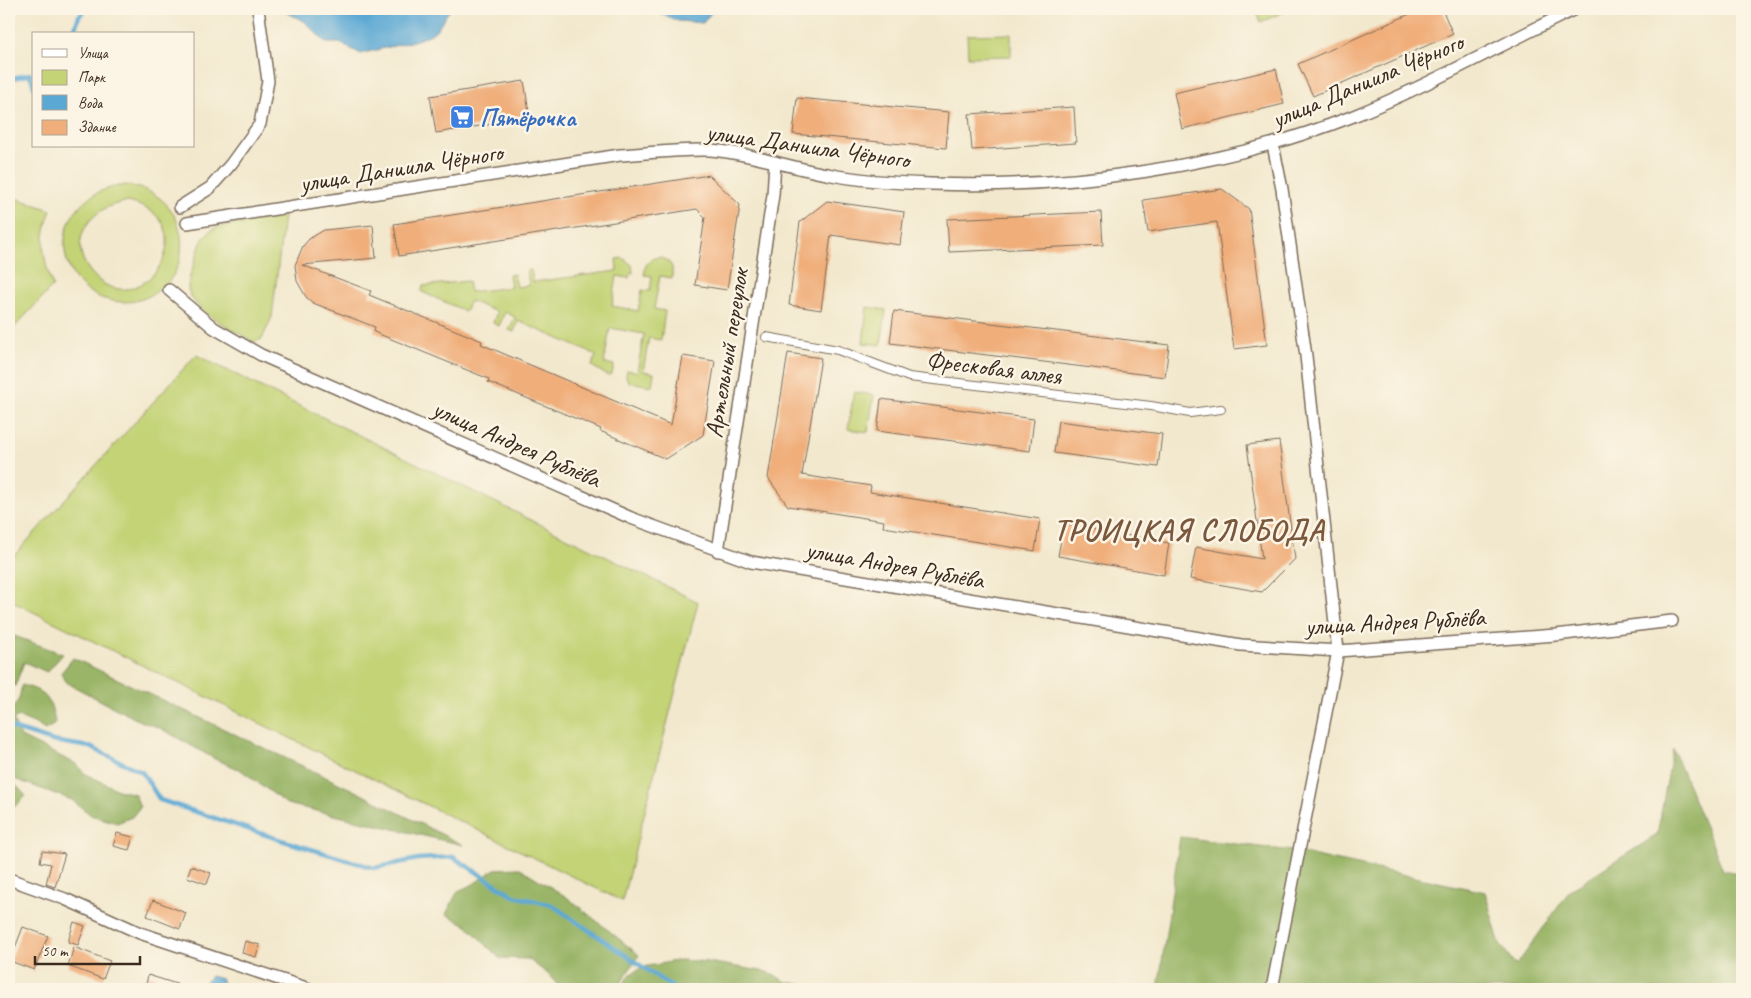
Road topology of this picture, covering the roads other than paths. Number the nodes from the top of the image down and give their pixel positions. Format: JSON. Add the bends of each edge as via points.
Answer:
{"nodes":[{"id":1,"x":258,"y":9,"type":"edge"},
{"id":2,"x":1575,"y":9,"type":"edge"},
{"id":3,"x":1272,"y":145,"type":"junction"},
{"id":4,"x":775,"y":162,"type":"junction"},
{"id":5,"x":180,"y":207,"type":"dead end"},
{"id":6,"x":187,"y":223,"type":"dead end"},
{"id":7,"x":169,"y":290,"type":"dead end"},
{"id":8,"x":766,"y":337,"type":"dead end"},
{"id":9,"x":1222,"y":409,"type":"dead end"},
{"id":10,"x":718,"y":551,"type":"junction"},
{"id":11,"x":1672,"y":622,"type":"dead end"},
{"id":12,"x":1338,"y":651,"type":"junction"},
{"id":13,"x":9,"y":879,"type":"edge"},
{"id":14,"x":310,"y":989,"type":"edge"},
{"id":15,"x":1272,"y":989,"type":"edge"}],
"edges":[{"from":1,"to":5,"type":"street","via":[[268,81],[260,124],[210,188]]},
{"from":2,"to":3,"type":"street","name":"улица Даниила Чёрного","via":[[1351,117]]},
{"from":3,"to":4,"type":"street","name":"улица Даниила Чёрного","via":[[1120,175],[990,184],[929,184],[828,175]]},
{"from":3,"to":12,"type":"street","via":[[1282,189],[1306,356]]},
{"from":4,"to":6,"type":"street","name":"улица Даниила Чёрного","via":[[708,150],[620,156]]},
{"from":4,"to":10,"type":"street","name":"Артельный переулок","via":[[773,196]]},
{"from":7,"to":10,"type":"street","name":"улица Андрея Рублёва","via":[[214,328],[261,355],[631,518]]},
{"from":8,"to":9,"type":"street","name":"Фресковая аллея","via":[[838,350],[909,377],[1190,413]]},
{"from":10,"to":12,"type":"street","name":"улица Андрея Рублёва","via":[[751,562],[795,570],[1241,645]]},
{"from":11,"to":12,"type":"street","name":"улица Андрея Рублёва","via":[[1556,635]]},
{"from":12,"to":15,"type":"street"},
{"from":13,"to":14,"type":"street","via":[[65,899],[140,933]]}]}
